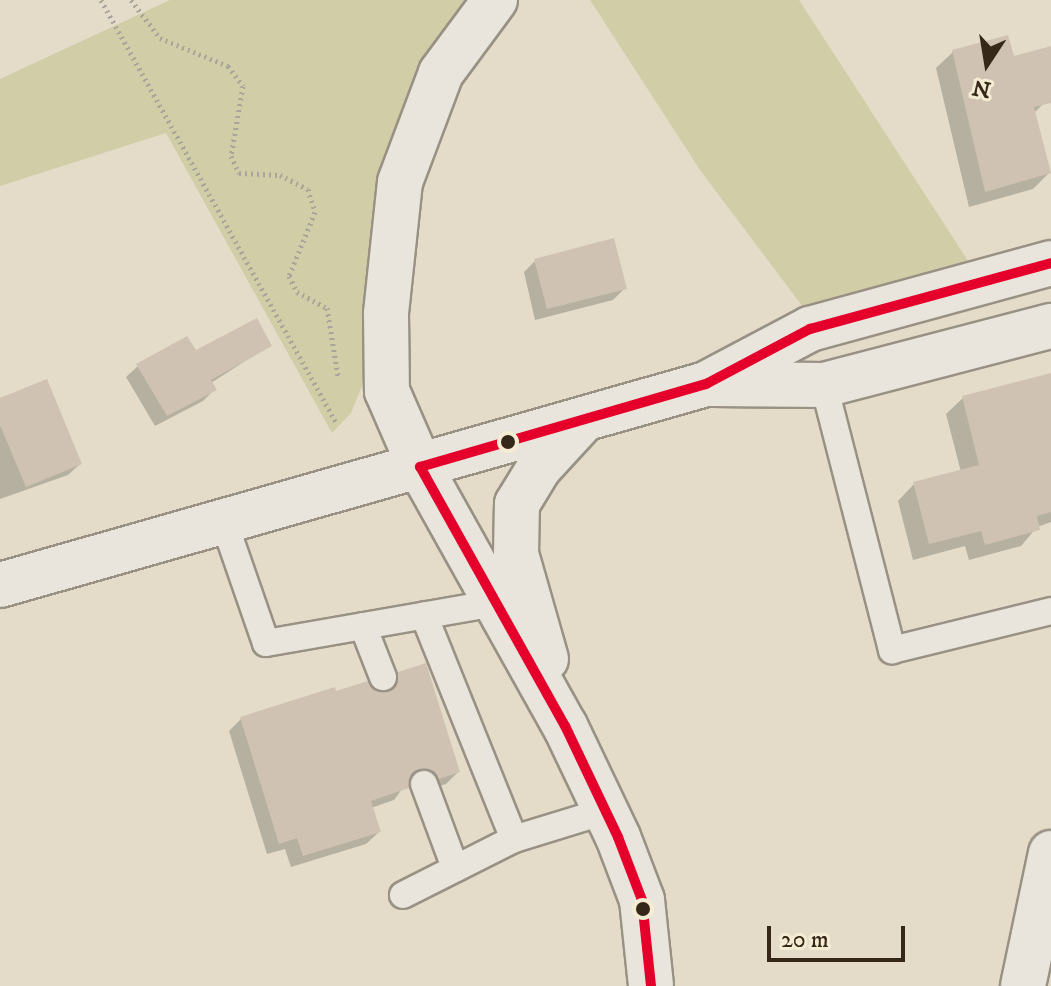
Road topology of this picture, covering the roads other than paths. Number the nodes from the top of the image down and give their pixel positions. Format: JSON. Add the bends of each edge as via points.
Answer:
{"nodes":[{"id":1,"x":495,"y":0,"type":"edge"},
{"id":2,"x":1051,"y":263,"type":"edge"},
{"id":3,"x":1051,"y":326,"type":"edge"},
{"id":4,"x":706,"y":384,"type":"junction"},
{"id":5,"x":824,"y":385,"type":"junction"},
{"id":6,"x":583,"y":420,"type":"junction"},
{"id":7,"x":420,"y":467,"type":"junction"},
{"id":8,"x":223,"y":519,"type":"junction"},
{"id":9,"x":0,"y":585,"type":"edge"},
{"id":10,"x":496,"y":603,"type":"junction"},
{"id":11,"x":1051,"y":611,"type":"edge"},
{"id":12,"x":424,"y":615,"type":"junction"},
{"id":13,"x":363,"y":626,"type":"junction"},
{"id":14,"x":383,"y":677,"type":"dead end"},
{"id":15,"x":565,"y":726,"type":"junction"},
{"id":16,"x":424,"y":784,"type":"dead end"},
{"id":17,"x":605,"y":811,"type":"junction"},
{"id":18,"x":514,"y":839,"type":"junction"},
{"id":19,"x":1051,"y":853,"type":"edge"},
{"id":20,"x":455,"y":868,"type":"junction"},
{"id":21,"x":403,"y":895,"type":"dead end"},
{"id":22,"x":656,"y":985,"type":"edge"},
{"id":23,"x":1023,"y":986,"type":"edge"}],
"edges":[{"from":1,"to":7,"type":"main road","via":[[441,73],[400,182],[386,314],[387,391]]},
{"from":2,"to":4,"type":"main road","via":[[810,329]]},
{"from":3,"to":5,"type":"main road"},
{"from":4,"to":5,"type":"main road"},
{"from":4,"to":6,"type":"main road"},
{"from":5,"to":11,"type":"lane","via":[[892,650]]},
{"from":6,"to":7,"type":"main road"},
{"from":6,"to":15,"type":"main road","via":[[539,468],[516,513],[516,554]]},
{"from":7,"to":8,"type":"main road"},
{"from":7,"to":10,"type":"main road"},
{"from":8,"to":9,"type":"main road"},
{"from":8,"to":13,"type":"lane","via":[[266,643]]},
{"from":10,"to":12,"type":"lane"},
{"from":10,"to":15,"type":"main road"},
{"from":12,"to":13,"type":"lane"},
{"from":12,"to":18,"type":"lane"},
{"from":13,"to":14,"type":"lane"},
{"from":15,"to":17,"type":"main road"},
{"from":16,"to":20,"type":"lane"},
{"from":17,"to":18,"type":"lane"},
{"from":17,"to":22,"type":"main road","via":[[642,900]]},
{"from":18,"to":20,"type":"lane"},
{"from":19,"to":23,"type":"main road"},
{"from":20,"to":21,"type":"lane"}]}
